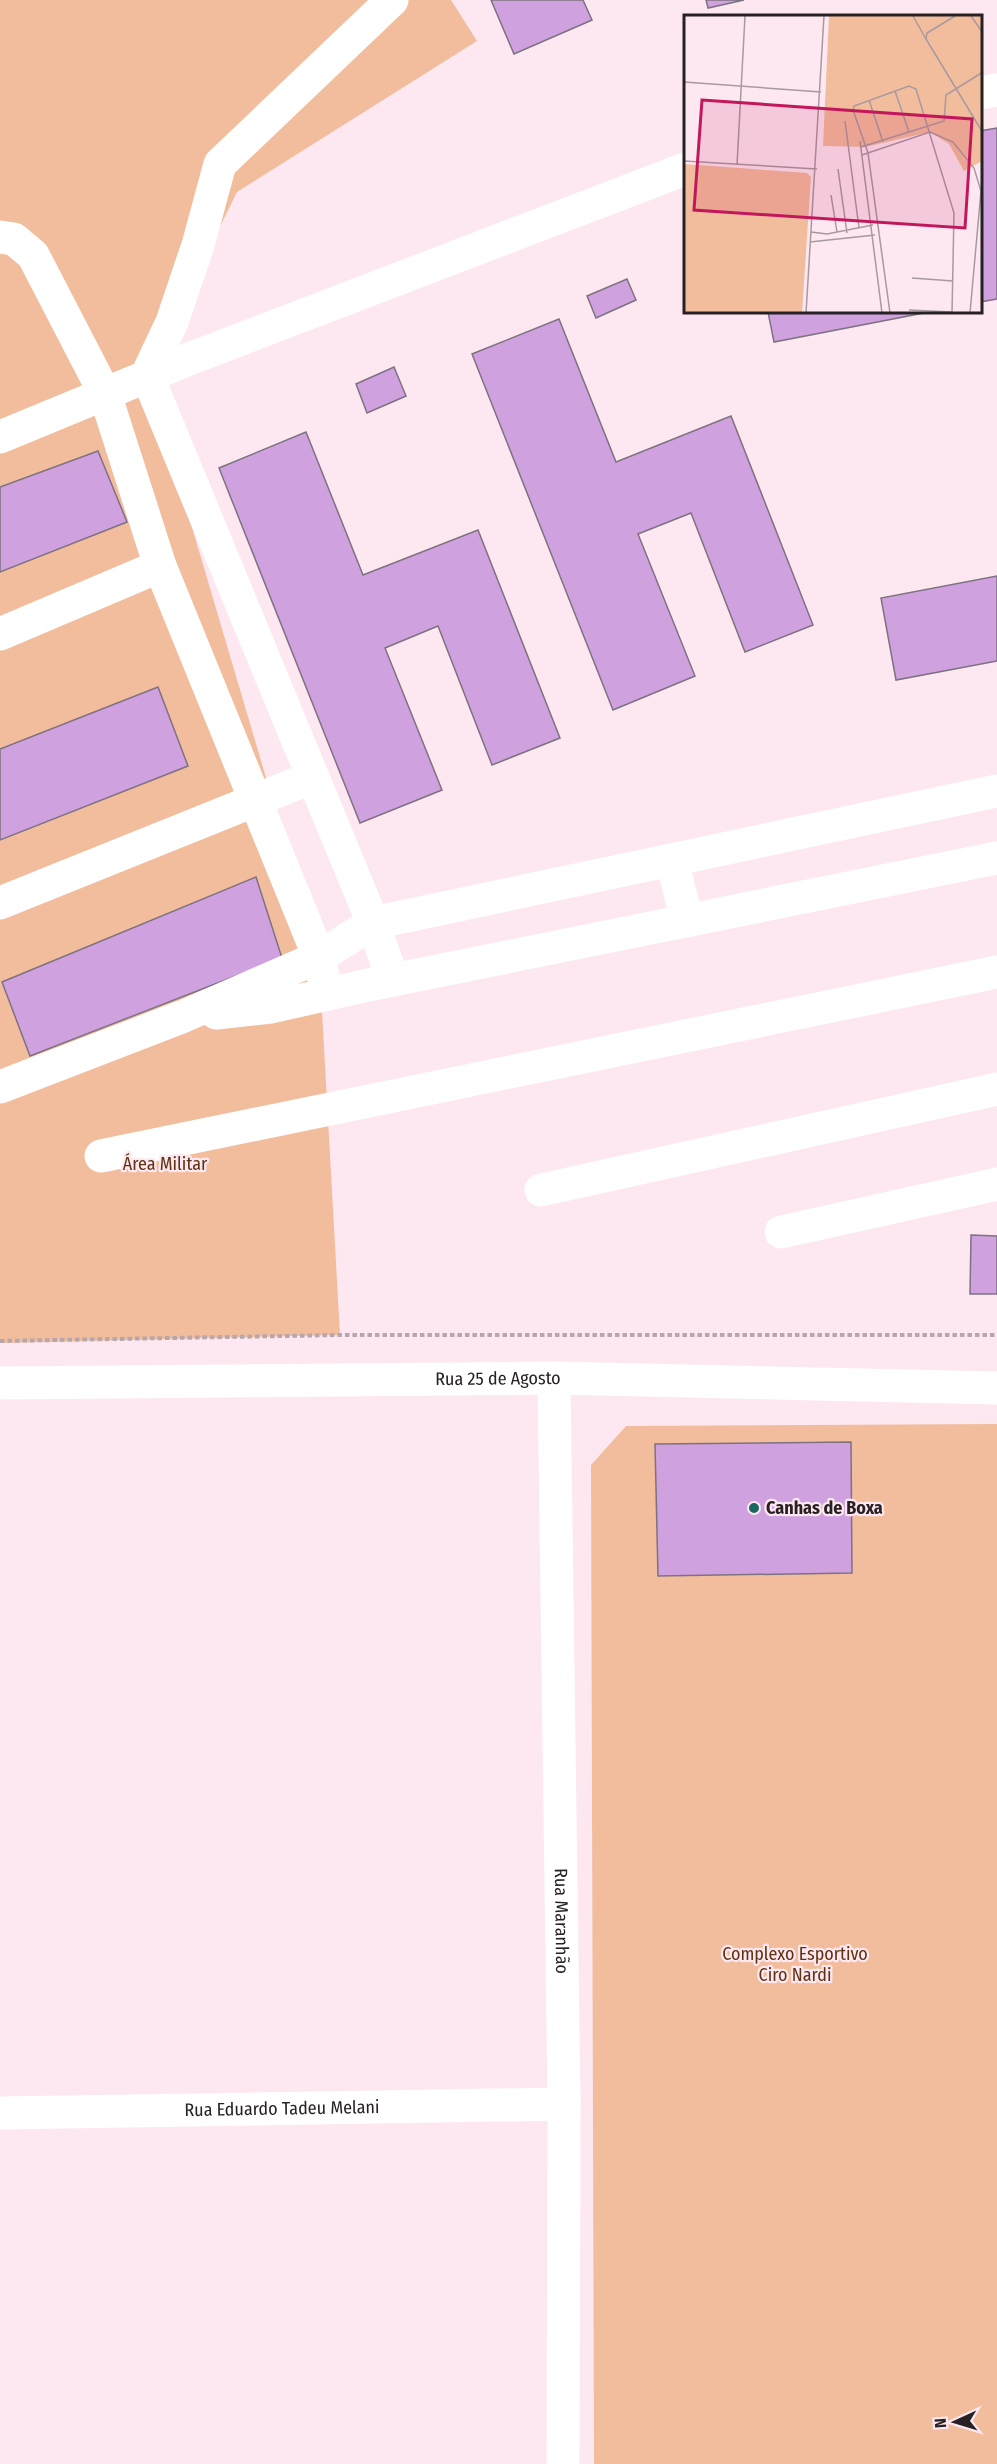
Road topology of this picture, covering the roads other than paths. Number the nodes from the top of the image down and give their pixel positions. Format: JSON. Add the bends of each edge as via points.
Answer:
{"nodes":[{"id":1,"x":393,"y":0,"type":"edge"},
{"id":2,"x":997,"y":90,"type":"edge"},
{"id":3,"x":982,"y":93,"type":"edge"},
{"id":4,"x":684,"y":169,"type":"edge"},
{"id":5,"x":0,"y":237,"type":"edge"},
{"id":6,"x":147,"y":375,"type":"junction"},
{"id":7,"x":105,"y":394,"type":"junction"},
{"id":8,"x":0,"y":437,"type":"edge"},
{"id":9,"x":160,"y":566,"type":"junction"},
{"id":10,"x":0,"y":634,"type":"edge"},
{"id":11,"x":313,"y":777,"type":"junction"},
{"id":12,"x":992,"y":796,"type":"edge"},
{"id":13,"x":255,"y":801,"type":"junction"},
{"id":14,"x":997,"y":858,"type":"edge"},
{"id":15,"x":672,"y":860,"type":"junction"},
{"id":16,"x":0,"y":903,"type":"edge"},
{"id":17,"x":687,"y":921,"type":"junction"},
{"id":18,"x":373,"y":923,"type":"junction"},
{"id":19,"x":319,"y":957,"type":"junction"},
{"id":20,"x":997,"y":972,"type":"edge"},
{"id":21,"x":393,"y":980,"type":"junction"},
{"id":22,"x":327,"y":994,"type":"junction"},
{"id":23,"x":184,"y":1016,"type":"junction"},
{"id":24,"x":0,"y":1087,"type":"edge"},
{"id":25,"x":997,"y":1089,"type":"edge"},
{"id":26,"x":101,"y":1156,"type":"dead end"},
{"id":27,"x":997,"y":1184,"type":"edge"},
{"id":28,"x":542,"y":1190,"type":"dead end"},
{"id":29,"x":780,"y":1232,"type":"dead end"},
{"id":30,"x":554,"y":1378,"type":"junction"},
{"id":31,"x":0,"y":1383,"type":"edge"},
{"id":32,"x":997,"y":1388,"type":"edge"},
{"id":33,"x":564,"y":2104,"type":"junction"},
{"id":34,"x":0,"y":2113,"type":"edge"},
{"id":35,"x":563,"y":2464,"type":"edge"}],
"edges":[{"from":1,"to":6,"type":"street","via":[[220,164],[172,322]]},
{"from":2,"to":3,"type":"street"},
{"from":4,"to":6,"type":"street"},
{"from":5,"to":7,"type":"street","via":[[14,239],[33,255]]},
{"from":6,"to":7,"type":"street"},
{"from":6,"to":11,"type":"street"},
{"from":7,"to":8,"type":"street"},
{"from":7,"to":9,"type":"street"},
{"from":9,"to":10,"type":"street"},
{"from":9,"to":13,"type":"street"},
{"from":11,"to":13,"type":"street"},
{"from":11,"to":18,"type":"street"},
{"from":12,"to":15,"type":"street"},
{"from":13,"to":16,"type":"street"},
{"from":13,"to":19,"type":"street"},
{"from":14,"to":17,"type":"street"},
{"from":15,"to":17,"type":"street"},
{"from":15,"to":18,"type":"street"},
{"from":17,"to":21,"type":"street"},
{"from":18,"to":19,"type":"street"},
{"from":18,"to":21,"type":"street"},
{"from":19,"to":22,"type":"street"},
{"from":19,"to":23,"type":"street"},
{"from":20,"to":26,"type":"street"},
{"from":21,"to":22,"type":"street"},
{"from":22,"to":23,"type":"street","via":[[272,1007]]},
{"from":23,"to":24,"type":"street"},
{"from":25,"to":28,"type":"street"},
{"from":27,"to":29,"type":"street"},
{"from":30,"to":31,"type":"street","name":"Rua 25 de Agosto"},
{"from":30,"to":32,"type":"street","name":"Rua 25 de Agosto"},
{"from":30,"to":33,"type":"street","name":"Rua Maranhão"},
{"from":33,"to":34,"type":"street","name":"Rua Eduardo Tadeu Melani"},
{"from":33,"to":35,"type":"street","name":"Rua Maranhão"}]}
